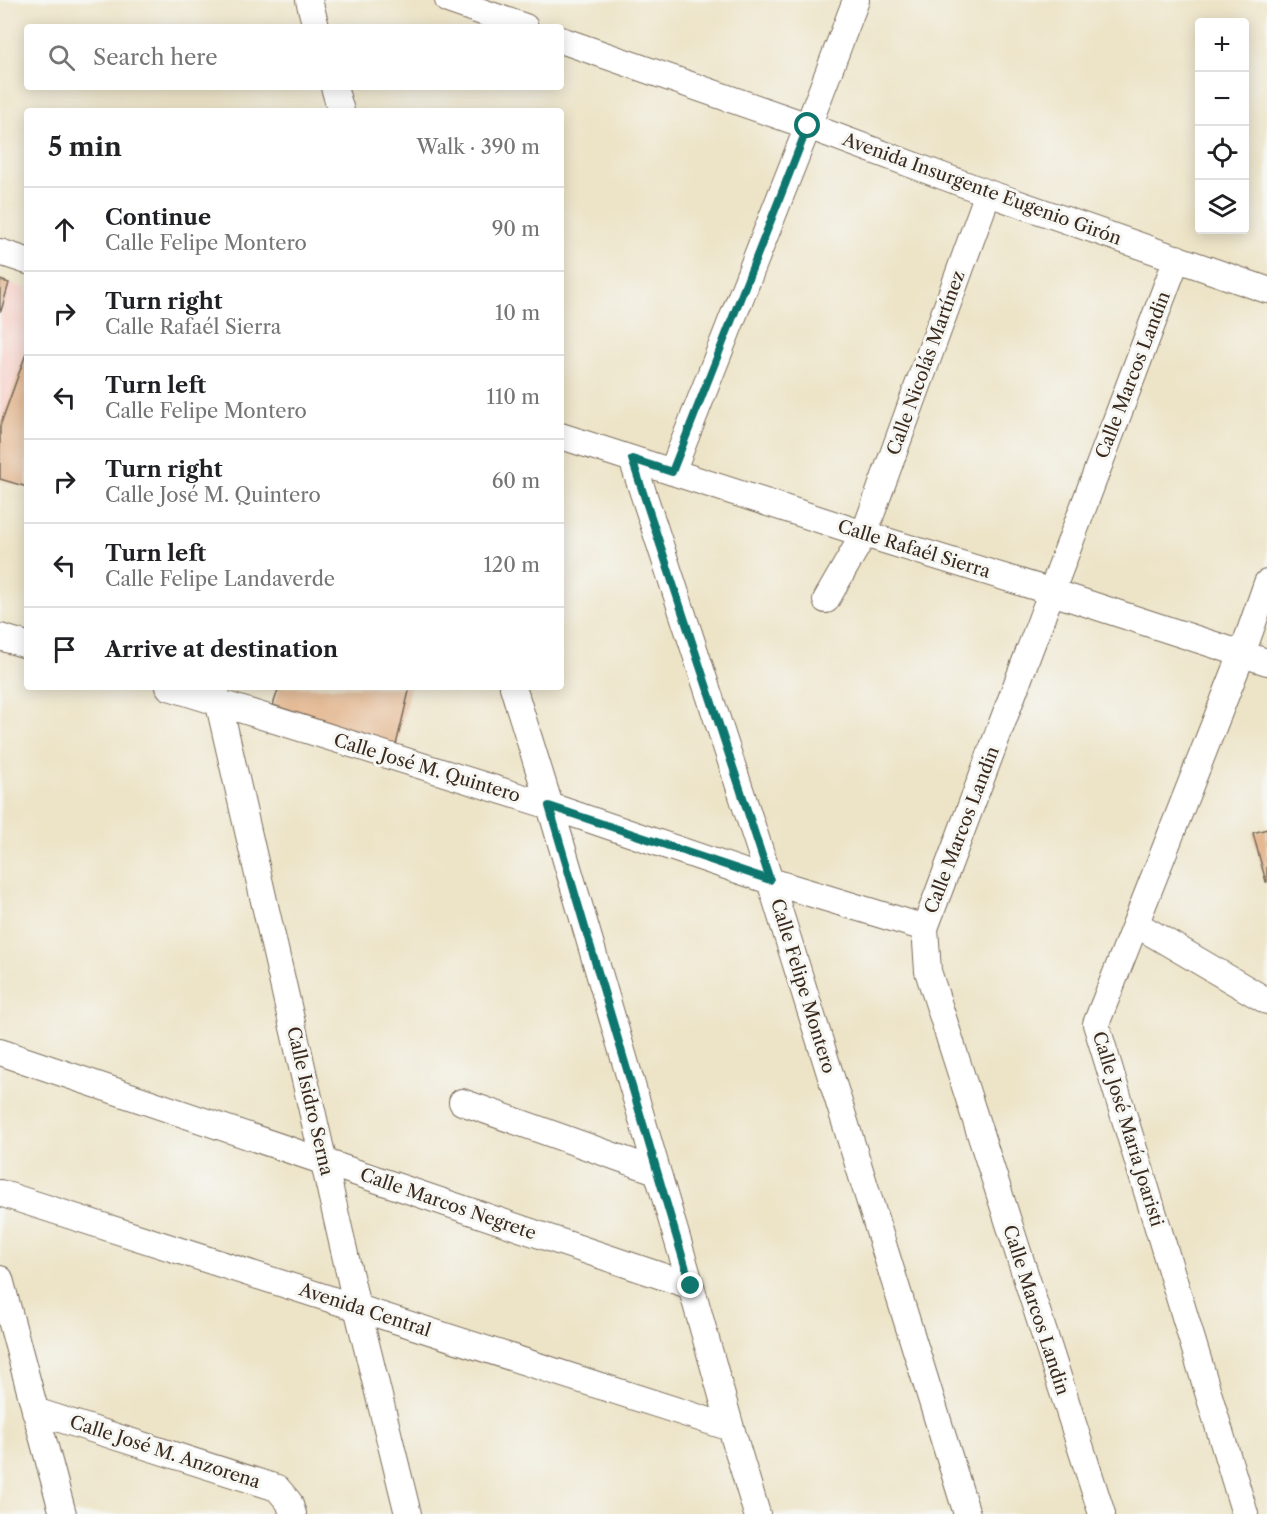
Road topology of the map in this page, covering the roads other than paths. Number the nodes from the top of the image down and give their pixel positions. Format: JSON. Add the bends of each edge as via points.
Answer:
{"nodes":[{"id":1,"x":309,"y":0,"type":"edge"},
{"id":2,"x":448,"y":0,"type":"edge"},
{"id":3,"x":856,"y":0,"type":"edge"},
{"id":4,"x":315,"y":24,"type":"edge"},
{"id":5,"x":516,"y":24,"type":"edge"},
{"id":6,"x":564,"y":41,"type":"edge"},
{"id":7,"x":335,"y":90,"type":"edge"},
{"id":8,"x":340,"y":108,"type":"edge"},
{"id":9,"x":808,"y":126,"type":"junction"},
{"id":10,"x":988,"y":193,"type":"junction"},
{"id":11,"x":0,"y":252,"type":"edge"},
{"id":12,"x":1177,"y":258,"type":"junction"},
{"id":13,"x":24,"y":260,"type":"edge"},
{"id":14,"x":1267,"y":290,"type":"edge"},
{"id":15,"x":564,"y":437,"type":"edge"},
{"id":16,"x":632,"y":459,"type":"junction"},
{"id":17,"x":672,"y":472,"type":"junction"},
{"id":18,"x":864,"y":534,"type":"junction"},
{"id":19,"x":1267,"y":583,"type":"edge"},
{"id":20,"x":1052,"y":592,"type":"junction"},
{"id":21,"x":826,"y":600,"type":"dead end"},
{"id":22,"x":0,"y":637,"type":"edge"},
{"id":23,"x":24,"y":644,"type":"edge"},
{"id":24,"x":1242,"y":654,"type":"junction"},
{"id":25,"x":1267,"y":662,"type":"edge"},
{"id":26,"x":189,"y":690,"type":"edge"},
{"id":27,"x":514,"y":690,"type":"edge"},
{"id":28,"x":216,"y":694,"type":"edge"},
{"id":29,"x":549,"y":806,"type":"junction"},
{"id":30,"x":770,"y":880,"type":"junction"},
{"id":31,"x":1136,"y":924,"type":"junction"},
{"id":32,"x":925,"y":928,"type":"junction"},
{"id":33,"x":1267,"y":1001,"type":"edge"},
{"id":34,"x":0,"y":1052,"type":"edge"},
{"id":35,"x":462,"y":1102,"type":"dead end"},
{"id":36,"x":324,"y":1162,"type":"junction"},
{"id":37,"x":656,"y":1171,"type":"junction"},
{"id":38,"x":0,"y":1194,"type":"edge"},
{"id":39,"x":0,"y":1279,"type":"edge"},
{"id":40,"x":691,"y":1286,"type":"junction"},
{"id":41,"x":357,"y":1307,"type":"junction"},
{"id":42,"x":35,"y":1411,"type":"junction"},
{"id":43,"x":731,"y":1428,"type":"junction"},
{"id":44,"x":291,"y":1508,"type":"edge"},
{"id":45,"x":63,"y":1514,"type":"edge"},
{"id":46,"x":408,"y":1514,"type":"edge"},
{"id":47,"x":757,"y":1514,"type":"edge"},
{"id":48,"x":967,"y":1514,"type":"edge"},
{"id":49,"x":1102,"y":1514,"type":"edge"},
{"id":50,"x":1245,"y":1514,"type":"edge"}],
"edges":[{"from":1,"to":4,"type":"street"},
{"from":2,"to":5,"type":"street"},
{"from":3,"to":9,"type":"street"},
{"from":6,"to":9,"type":"street","name":"Avenida Insurgente Eugenio Girón"},
{"from":7,"to":8,"type":"street"},
{"from":9,"to":10,"type":"street","name":"Avenida Insurgente Eugenio Girón"},
{"from":9,"to":17,"type":"street"},
{"from":10,"to":12,"type":"street","name":"Avenida Insurgente Eugenio Girón"},
{"from":10,"to":18,"type":"street","name":"Calle Nicolás Martínez"},
{"from":11,"to":13,"type":"street"},
{"from":12,"to":14,"type":"street","name":"Avenida Insurgente Eugenio Girón"},
{"from":12,"to":20,"type":"street","name":"Calle Marcos Landin"},
{"from":15,"to":16,"type":"street","name":"Calle Rafaél Sierra"},
{"from":16,"to":17,"type":"street","name":"Calle Rafaél Sierra"},
{"from":16,"to":30,"type":"street","name":"Calle Felipe Montero"},
{"from":17,"to":18,"type":"street","name":"Calle Rafaél Sierra"},
{"from":18,"to":20,"type":"street","name":"Calle Rafaél Sierra"},
{"from":18,"to":21,"type":"street","name":"Calle Nicolás Martínez"},
{"from":19,"to":24,"type":"street","name":"Calle José María Joaristi"},
{"from":20,"to":24,"type":"street","name":"Calle Rafaél Sierra"},
{"from":20,"to":32,"type":"street","name":"Calle Marcos Landin"},
{"from":22,"to":23,"type":"street"},
{"from":24,"to":25,"type":"street","name":"Calle Rafaél Sierra"},
{"from":24,"to":31,"type":"street","name":"Calle José María Joaristi"},
{"from":26,"to":28,"type":"street","name":"Calle José M. Quintero"},
{"from":27,"to":29,"type":"street"},
{"from":28,"to":29,"type":"street","name":"Calle José M. Quintero"},
{"from":28,"to":36,"type":"street","name":"Calle Isidro Serna"},
{"from":29,"to":30,"type":"street","name":"Calle José M. Quintero"},
{"from":29,"to":37,"type":"street"},
{"from":30,"to":32,"type":"street","name":"Calle José M. Quintero"},
{"from":30,"to":48,"type":"street","name":"Calle Felipe Montero"},
{"from":31,"to":33,"type":"street"},
{"from":31,"to":50,"type":"street","name":"Calle José María Joaristi","via":[[1096,1024]]},
{"from":32,"to":49,"type":"street","name":"Calle Marcos Landin","via":[[928,971]]},
{"from":34,"to":36,"type":"street","name":"Calle Marcos Negrete"},
{"from":35,"to":37,"type":"street"},
{"from":36,"to":40,"type":"street","name":"Calle Marcos Negrete"},
{"from":36,"to":41,"type":"street","name":"Calle Isidro Serna"},
{"from":37,"to":40,"type":"street"},
{"from":38,"to":41,"type":"street","name":"Avenida Central"},
{"from":39,"to":42,"type":"street"},
{"from":40,"to":43,"type":"street"},
{"from":41,"to":43,"type":"street","name":"Avenida Central"},
{"from":41,"to":46,"type":"street","name":"Calle Isidro Serna"},
{"from":42,"to":44,"type":"street","name":"Calle José M. Anzorena","via":[[277,1488]]},
{"from":42,"to":45,"type":"street"},
{"from":43,"to":47,"type":"street"}]}
